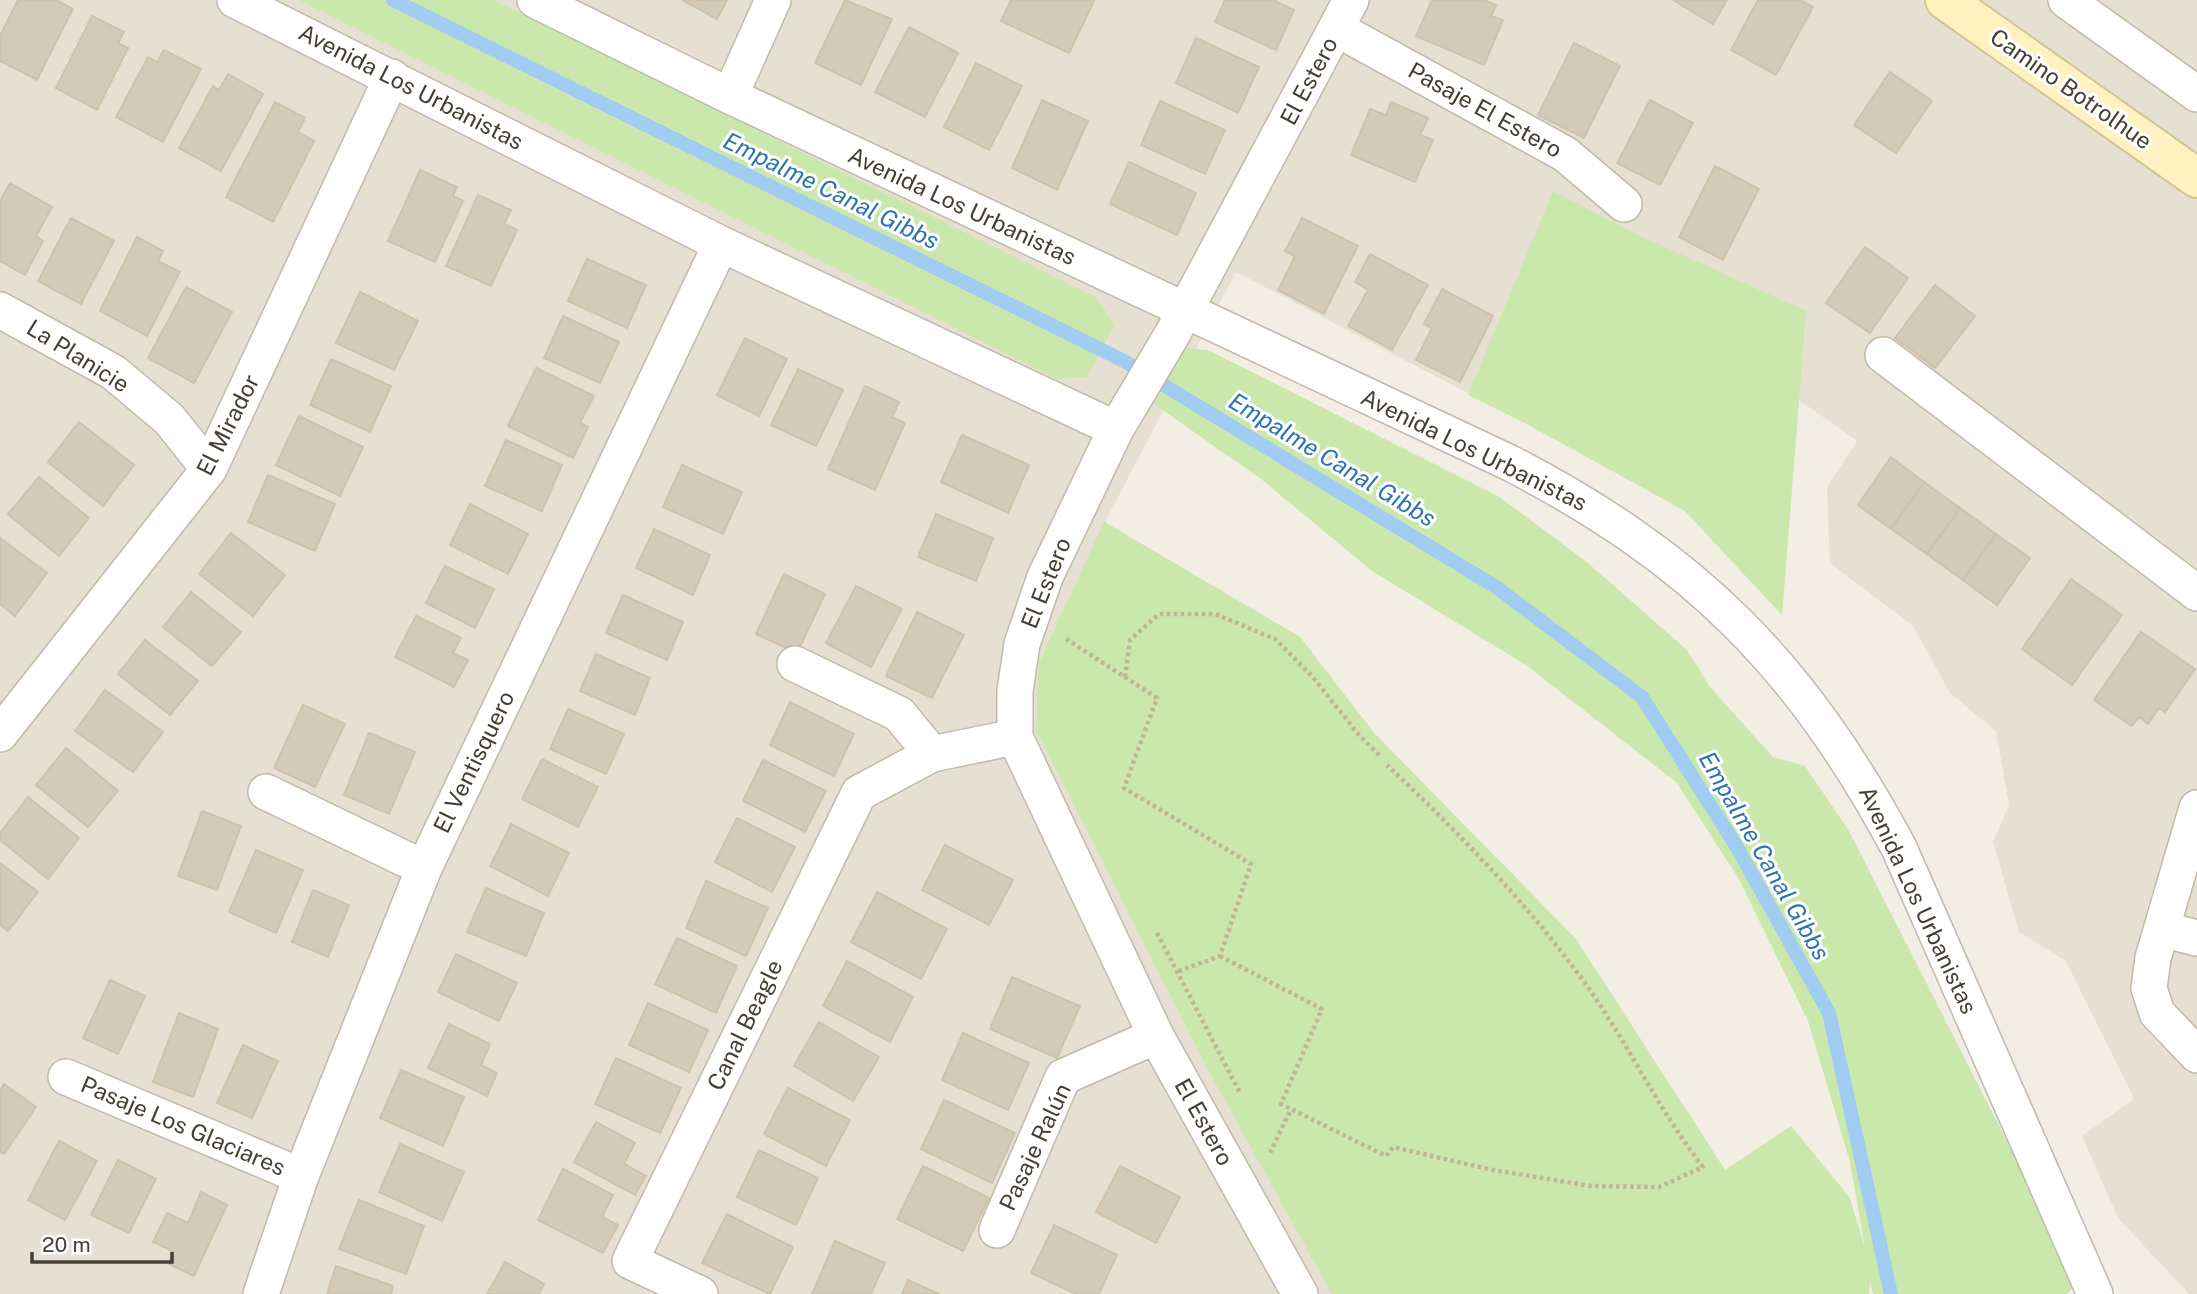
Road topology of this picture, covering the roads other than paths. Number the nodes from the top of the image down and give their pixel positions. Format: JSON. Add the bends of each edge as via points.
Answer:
{"nodes":[{"id":1,"x":235,"y":0,"type":"edge"},
{"id":2,"x":536,"y":0,"type":"edge"},
{"id":3,"x":773,"y":0,"type":"edge"},
{"id":4,"x":1945,"y":0,"type":"edge"},
{"id":5,"x":2066,"y":0,"type":"edge"},
{"id":6,"x":1344,"y":14,"type":"edge"},
{"id":7,"x":392,"y":77,"type":"junction"},
{"id":8,"x":2197,"y":94,"type":"edge"},
{"id":9,"x":730,"y":96,"type":"junction"},
{"id":10,"x":2197,"y":178,"type":"edge"},
{"id":11,"x":1624,"y":205,"type":"dead end"},
{"id":12,"x":721,"y":244,"type":"junction"},
{"id":13,"x":0,"y":310,"type":"edge"},
{"id":14,"x":1179,"y":322,"type":"junction"},
{"id":15,"x":1883,"y":355,"type":"dead end"},
{"id":16,"x":1125,"y":414,"type":"junction"},
{"id":17,"x":209,"y":469,"type":"junction"},
{"id":18,"x":2197,"y":593,"type":"edge"},
{"id":19,"x":795,"y":664,"type":"dead end"},
{"id":20,"x":0,"y":734,"type":"edge"},
{"id":21,"x":1016,"y":737,"type":"junction"},
{"id":22,"x":932,"y":754,"type":"junction"},
{"id":23,"x":266,"y":792,"type":"dead end"},
{"id":24,"x":2197,"y":808,"type":"edge"},
{"id":25,"x":424,"y":868,"type":"junction"},
{"id":26,"x":2162,"y":929,"type":"junction"},
{"id":27,"x":2197,"y":939,"type":"edge"},
{"id":28,"x":1156,"y":1036,"type":"junction"},
{"id":29,"x":2197,"y":1055,"type":"edge"},
{"id":30,"x":66,"y":1077,"type":"dead end"},
{"id":31,"x":301,"y":1176,"type":"junction"},
{"id":32,"x":997,"y":1230,"type":"dead end"},
{"id":33,"x":261,"y":1294,"type":"edge"},
{"id":34,"x":701,"y":1294,"type":"edge"},
{"id":35,"x":1300,"y":1294,"type":"edge"},
{"id":36,"x":2095,"y":1294,"type":"edge"}],
"edges":[{"from":1,"to":7,"type":"street","name":"Avenida Los Urbanistas"},
{"from":2,"to":9,"type":"street","name":"Avenida Los Urbanistas"},
{"from":3,"to":9,"type":"street"},
{"from":4,"to":10,"type":"street","name":"Camino Botrolhue"},
{"from":5,"to":8,"type":"street"},
{"from":6,"to":11,"type":"street","name":"Pasaje El Estero","via":[[1565,154]]},
{"from":6,"to":14,"type":"street","name":"El Estero"},
{"from":7,"to":12,"type":"street","name":"Avenida Los Urbanistas"},
{"from":7,"to":17,"type":"street","name":"El Mirador"},
{"from":9,"to":14,"type":"street","name":"Avenida Los Urbanistas"},
{"from":12,"to":16,"type":"street","name":"Avenida Los Urbanistas"},
{"from":12,"to":25,"type":"street","name":"El Ventisquero"},
{"from":13,"to":17,"type":"street","name":"La Planicie","via":[[113,372],[169,419]]},
{"from":14,"to":16,"type":"street","name":"El Estero"},
{"from":14,"to":36,"type":"street","name":"Avenida Los Urbanistas","via":[[1510,463],[1568,493],[1676,566],[1777,663],[1857,772],[1899,848]]},
{"from":15,"to":18,"type":"street"},
{"from":16,"to":21,"type":"street","name":"El Estero","via":[[1031,610],[1015,691]]},
{"from":17,"to":20,"type":"street","name":"El Mirador"},
{"from":19,"to":22,"type":"street","via":[[899,714]]},
{"from":21,"to":22,"type":"street","name":"Canal Beagle"},
{"from":21,"to":28,"type":"street","name":"El Estero"},
{"from":22,"to":34,"type":"street","name":"Canal Beagle","via":[[859,793],[630,1261]]},
{"from":23,"to":25,"type":"street"},
{"from":24,"to":26,"type":"street"},
{"from":25,"to":31,"type":"street","name":"El Ventisquero"},
{"from":26,"to":27,"type":"street"},
{"from":26,"to":29,"type":"street","via":[[2149,988],[2157,1013]]},
{"from":28,"to":32,"type":"street","name":"Pasaje Ralún","via":[[1063,1077]]},
{"from":28,"to":35,"type":"street","name":"El Estero"},
{"from":30,"to":31,"type":"street","name":"Pasaje Los Glaciares"},
{"from":31,"to":33,"type":"street","name":"El Ventisquero"}]}
